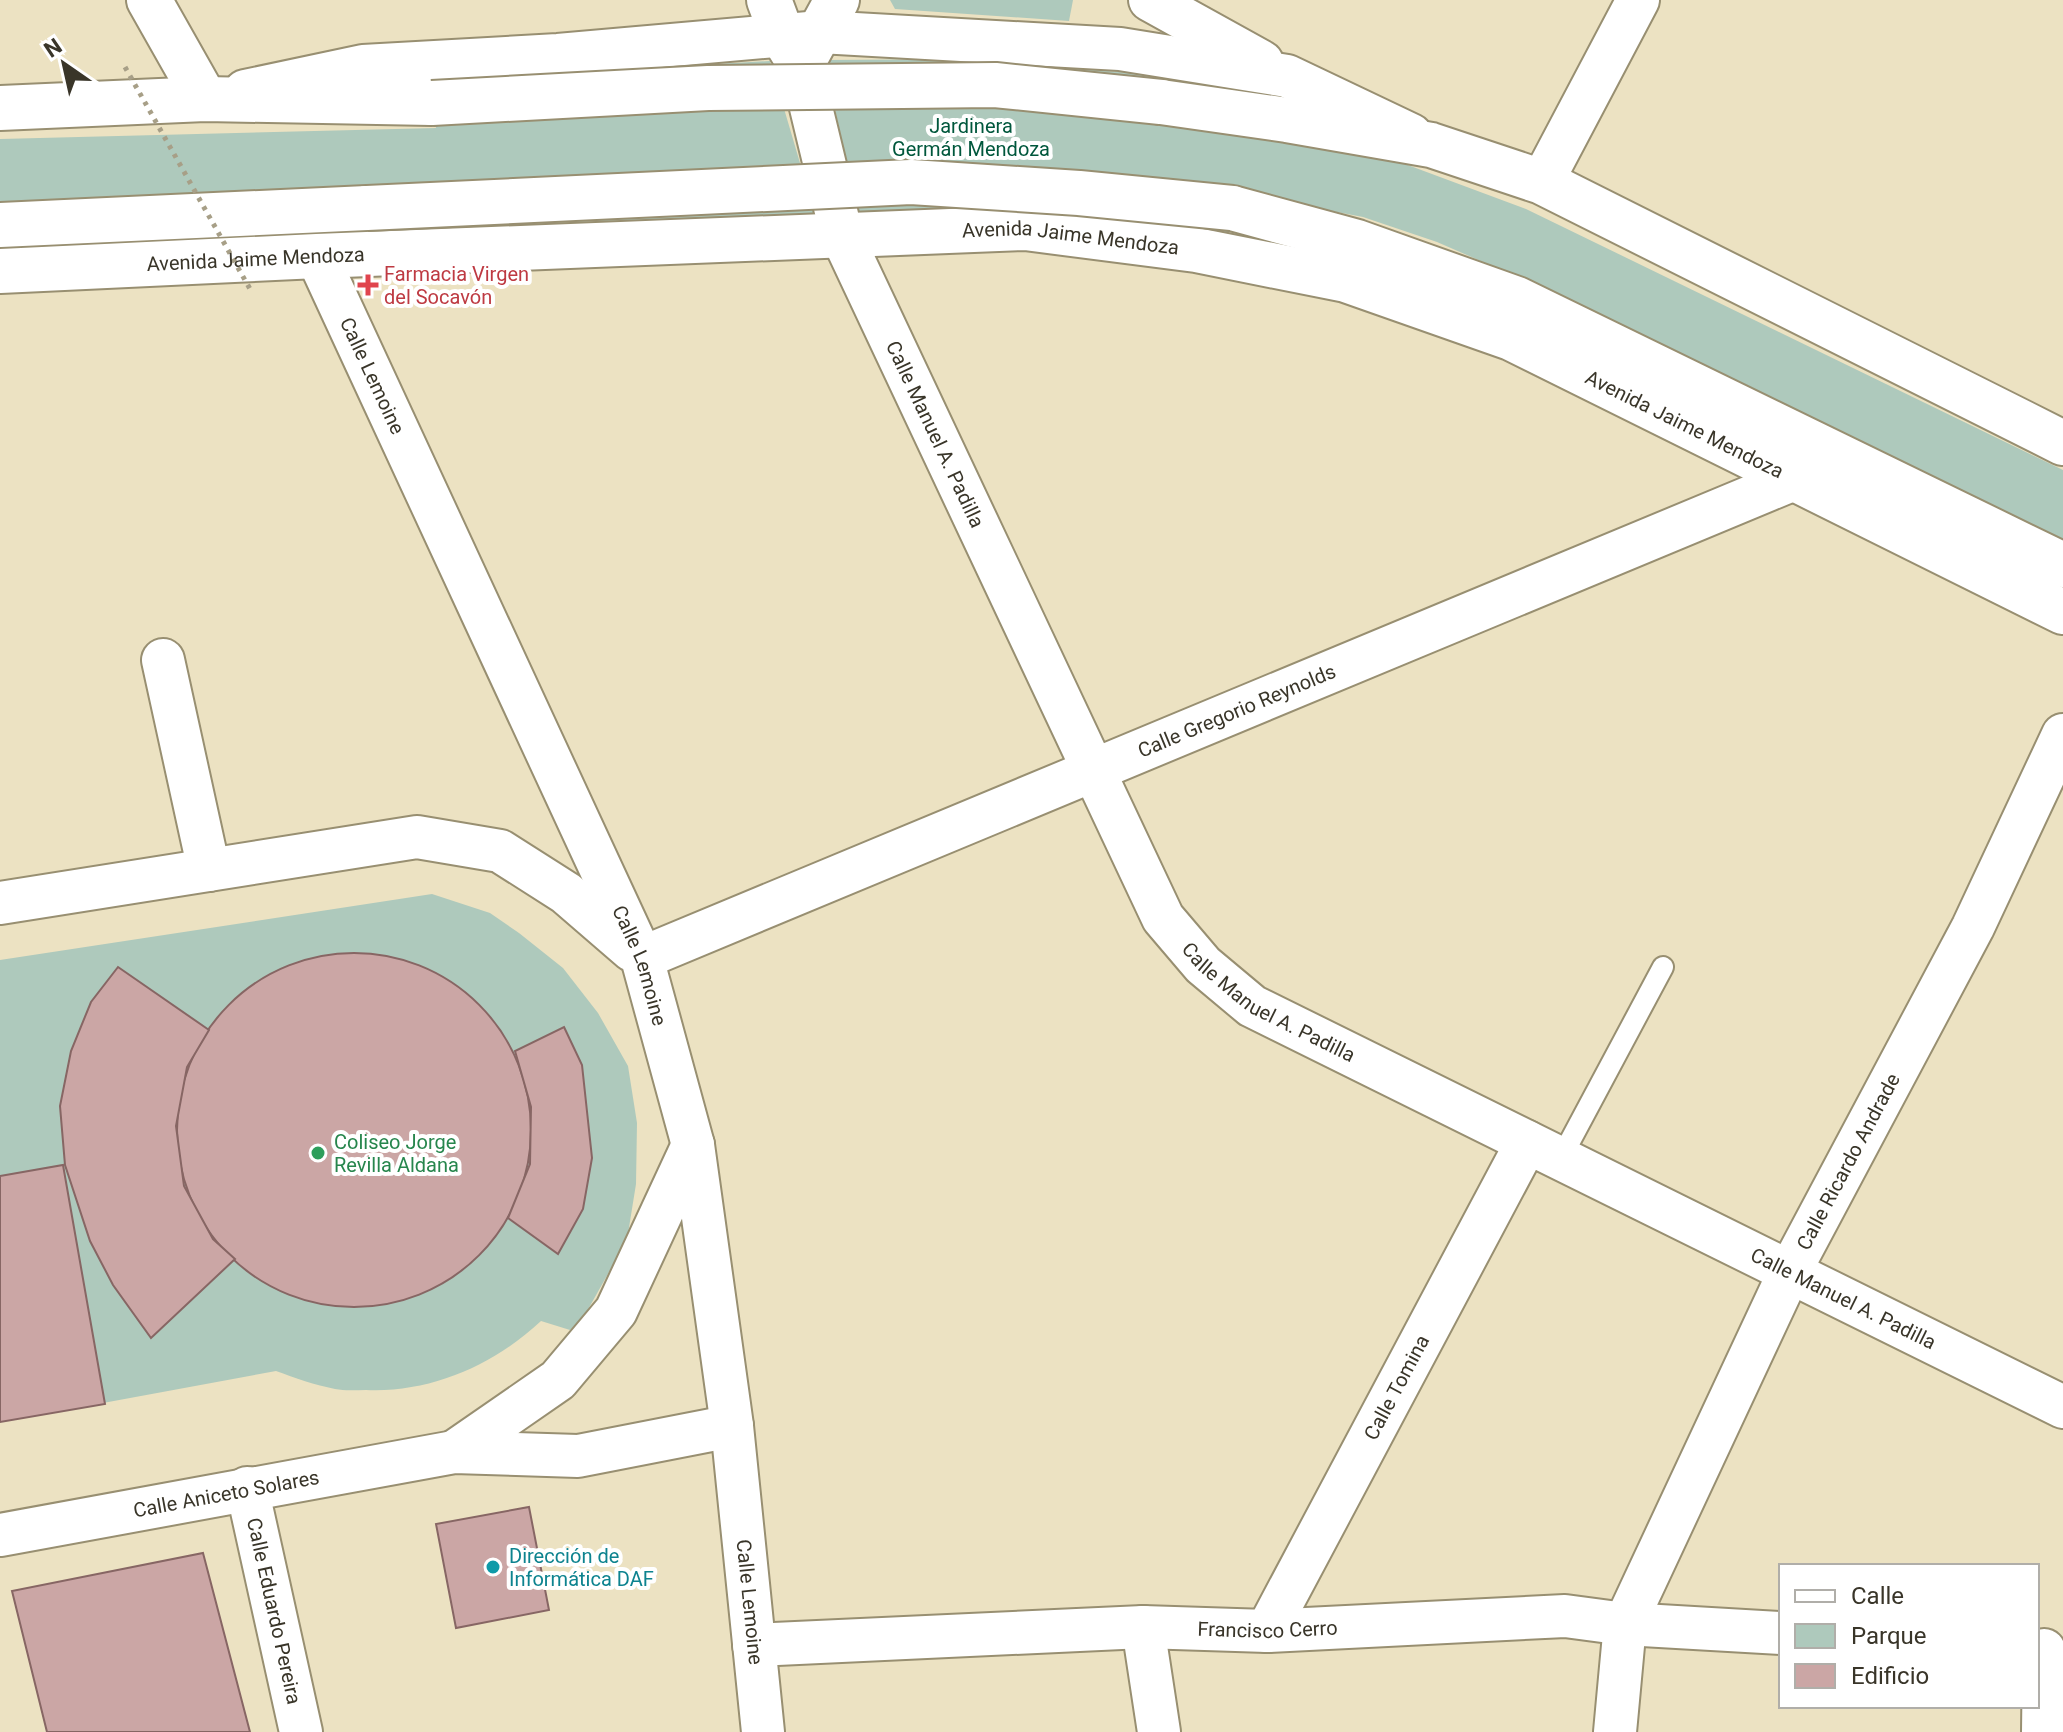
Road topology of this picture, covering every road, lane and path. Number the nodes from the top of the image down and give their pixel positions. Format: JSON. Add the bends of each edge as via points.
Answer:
{"nodes":[{"id":1,"x":149,"y":0,"type":"edge"},
{"id":2,"x":1150,"y":0,"type":"edge"},
{"id":3,"x":1638,"y":0,"type":"edge"},
{"id":4,"x":802,"y":27,"type":"edge"},
{"id":5,"x":125,"y":67,"type":"dead end"},
{"id":6,"x":1287,"y":76,"type":"junction"},
{"id":7,"x":205,"y":99,"type":"junction"},
{"id":8,"x":0,"y":108,"type":"edge"},
{"id":9,"x":1431,"y":145,"type":"junction"},
{"id":10,"x":1542,"y":182,"type":"junction"},
{"id":11,"x":0,"y":225,"type":"edge"},
{"id":12,"x":842,"y":236,"type":"junction"},
{"id":13,"x":317,"y":256,"type":"junction"},
{"id":14,"x":0,"y":271,"type":"edge"},
{"id":15,"x":250,"y":289,"type":"dead end"},
{"id":16,"x":2063,"y":443,"type":"edge"},
{"id":17,"x":1803,"y":461,"type":"junction"},
{"id":18,"x":2063,"y":565,"type":"edge"},
{"id":19,"x":2063,"y":612,"type":"edge"},
{"id":20,"x":163,"y":660,"type":"dead end"},
{"id":21,"x":2063,"y":735,"type":"edge"},
{"id":22,"x":1094,"y":771,"type":"junction"},
{"id":23,"x":209,"y":870,"type":"junction"},
{"id":24,"x":0,"y":903,"type":"edge"},
{"id":25,"x":642,"y":958,"type":"junction"},
{"id":26,"x":1663,"y":967,"type":"dead end"},
{"id":27,"x":693,"y":1145,"type":"junction"},
{"id":28,"x":1544,"y":1150,"type":"junction"},
{"id":29,"x":1790,"y":1271,"type":"junction"},
{"id":30,"x":2063,"y":1407,"type":"edge"},
{"id":31,"x":732,"y":1426,"type":"junction"},
{"id":32,"x":454,"y":1452,"type":"junction"},
{"id":33,"x":247,"y":1488,"type":"junction"},
{"id":34,"x":0,"y":1535,"type":"edge"},
{"id":35,"x":1625,"y":1624,"type":"junction"},
{"id":36,"x":1143,"y":1627,"type":"junction"},
{"id":37,"x":1267,"y":1631,"type":"junction"},
{"id":38,"x":1779,"y":1633,"type":"edge"},
{"id":39,"x":754,"y":1645,"type":"junction"},
{"id":40,"x":2048,"y":1650,"type":"edge"},
{"id":41,"x":301,"y":1732,"type":"edge"},
{"id":42,"x":763,"y":1732,"type":"edge"},
{"id":43,"x":1159,"y":1732,"type":"edge"},
{"id":44,"x":1615,"y":1732,"type":"edge"},
{"id":45,"x":2043,"y":1732,"type":"edge"}],
"edges":[{"from":1,"to":7,"type":"main road"},
{"from":2,"to":6,"type":"street"},
{"from":3,"to":10,"type":"street"},
{"from":4,"to":6,"type":"street","via":[[1120,49]]},
{"from":4,"to":7,"type":"street","via":[[558,55],[363,66]]},
{"from":4,"to":12,"type":"street","name":"Calle Manuel A. Padilla"},
{"from":5,"to":15,"type":"path","bridge":true},
{"from":6,"to":9,"type":"street"},
{"from":7,"to":8,"type":"main road"},
{"from":7,"to":9,"type":"main road","bridge":true,"via":[[432,103],[708,88],[995,85],[1161,102]]},
{"from":9,"to":10,"type":"main road"},
{"from":10,"to":16,"type":"main road"},
{"from":11,"to":17,"type":"main road","name":"Avenida Jaime Mendoza","bridge":true,"via":[[911,182],[1232,208],[1357,242],[1517,299]]},
{"from":12,"to":13,"type":"main road","name":"Avenida Jaime Mendoza"},
{"from":12,"to":17,"type":"main road","name":"Avenida Jaime Mendoza","via":[[1025,228],[1196,250],[1346,280],[1511,338]]},
{"from":12,"to":22,"type":"street","name":"Calle Manuel A. Padilla"},
{"from":13,"to":14,"type":"main road","name":"Avenida Jaime Mendoza"},
{"from":13,"to":25,"type":"street","name":"Calle Lemoine"},
{"from":17,"to":18,"type":"main road","name":"Avenida Jaime Mendoza"},
{"from":17,"to":19,"type":"main road","name":"Avenida Jaime Mendoza"},
{"from":17,"to":22,"type":"street","name":"Calle Gregorio Reynolds"},
{"from":20,"to":23,"type":"street"},
{"from":21,"to":29,"type":"street","name":"Calle Ricardo Andrade","via":[[1973,927]]},
{"from":22,"to":25,"type":"street","name":"Calle Gregorio Reynolds"},
{"from":22,"to":28,"type":"street","name":"Calle Manuel A. Padilla","via":[[1163,918],[1203,965],[1252,1006]]},
{"from":23,"to":24,"type":"street"},
{"from":23,"to":25,"type":"street","via":[[417,837],[500,851],[566,893]]},
{"from":25,"to":27,"type":"street","name":"Calle Lemoine"},
{"from":26,"to":28,"type":"lane"},
{"from":27,"to":31,"type":"street","name":"Calle Lemoine"},
{"from":27,"to":32,"type":"street","name":"Calle Aniceto Solares","via":[[616,1311],[558,1380]]},
{"from":28,"to":29,"type":"street","name":"Calle Manuel A. Padilla"},
{"from":28,"to":37,"type":"street","name":"Calle Tomina"},
{"from":29,"to":30,"type":"street","name":"Calle Manuel A. Padilla"},
{"from":29,"to":35,"type":"street","name":"Calle Ricardo Andrade"},
{"from":31,"to":32,"type":"street","name":"Calle Aniceto Solares","via":[[578,1456]]},
{"from":31,"to":39,"type":"street","name":"Calle Lemoine"},
{"from":32,"to":33,"type":"street","name":"Calle Aniceto Solares"},
{"from":33,"to":34,"type":"street","name":"Calle Aniceto Solares"},
{"from":33,"to":41,"type":"street","name":"Calle Eduardo Pereira"},
{"from":35,"to":37,"type":"street","name":"Francisco Cerro","via":[[1565,1616]]},
{"from":35,"to":38,"type":"street","name":"Francisco Cerro"},
{"from":35,"to":44,"type":"street","name":"Calle Ricardo Andrade"},
{"from":36,"to":37,"type":"street","name":"Francisco Cerro"},
{"from":36,"to":39,"type":"street","name":"Francisco Cerro"},
{"from":36,"to":43,"type":"street"},
{"from":39,"to":42,"type":"street","name":"Calle Lemoine"},
{"from":40,"to":45,"type":"street"}]}
